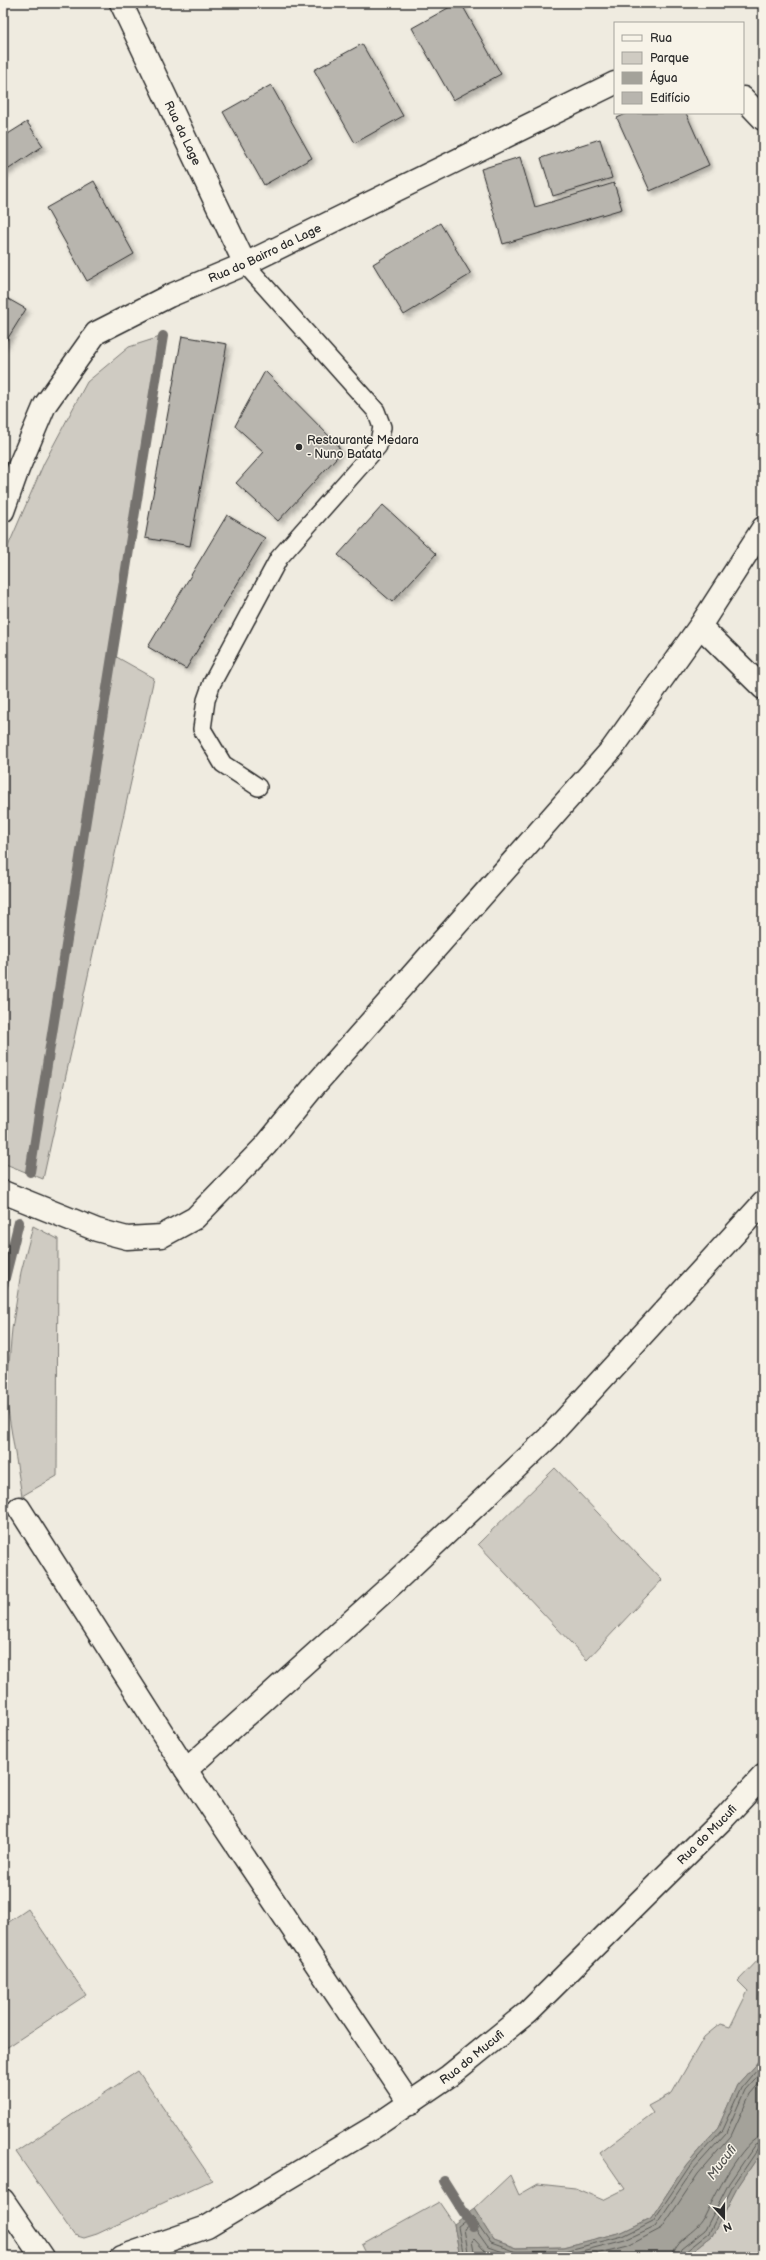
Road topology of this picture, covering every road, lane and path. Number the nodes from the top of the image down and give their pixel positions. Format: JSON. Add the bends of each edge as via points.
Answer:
{"nodes":[{"id":1,"x":121,"y":3,"type":"edge"},
{"id":2,"x":614,"y":83,"type":"edge"},
{"id":3,"x":744,"y":99,"type":"edge"},
{"id":4,"x":763,"y":119,"type":"edge"},
{"id":5,"x":245,"y":264,"type":"junction"},
{"id":6,"x":3,"y":511,"type":"edge"},
{"id":7,"x":763,"y":528,"type":"edge"},
{"id":8,"x":700,"y":626,"type":"junction"},
{"id":9,"x":763,"y":688,"type":"edge"},
{"id":10,"x":258,"y":787,"type":"dead end"},
{"id":11,"x":3,"y":1192,"type":"edge"},
{"id":12,"x":763,"y":1203,"type":"edge"},
{"id":13,"x":19,"y":1508,"type":"dead end"},
{"id":14,"x":186,"y":1770,"type":"junction"},
{"id":15,"x":763,"y":1776,"type":"edge"},
{"id":16,"x":410,"y":2104,"type":"junction"},
{"id":17,"x":3,"y":2200,"type":"edge"},
{"id":18,"x":42,"y":2257,"type":"edge"},
{"id":19,"x":121,"y":2257,"type":"edge"}],
"edges":[{"from":1,"to":5,"type":"street","name":"Rua da Lage"},
{"from":2,"to":5,"type":"street","name":"Rua do Bairro da Lage"},
{"from":3,"to":4,"type":"street"},
{"from":5,"to":6,"type":"street","name":"Rua do Bairro da Lage","via":[[169,296],[96,332],[45,405]]},
{"from":5,"to":10,"type":"lane","via":[[376,411],[382,428],[378,446],[279,558],[212,683],[206,700],[202,729],[223,764]]},
{"from":7,"to":8,"type":"street"},
{"from":8,"to":9,"type":"street"},
{"from":8,"to":11,"type":"street","via":[[612,749],[315,1085],[266,1145],[195,1218],[162,1236],[128,1238],[97,1230]]},
{"from":12,"to":14,"type":"street","via":[[548,1438],[395,1582]]},
{"from":13,"to":14,"type":"street"},
{"from":14,"to":16,"type":"street"},
{"from":15,"to":16,"type":"street","name":"Rua do Mucufi","via":[[725,1817],[528,2012]]},
{"from":16,"to":19,"type":"street","name":"Rua do Mucufi","via":[[295,2176],[207,2226]]},
{"from":17,"to":18,"type":"street"}]}
